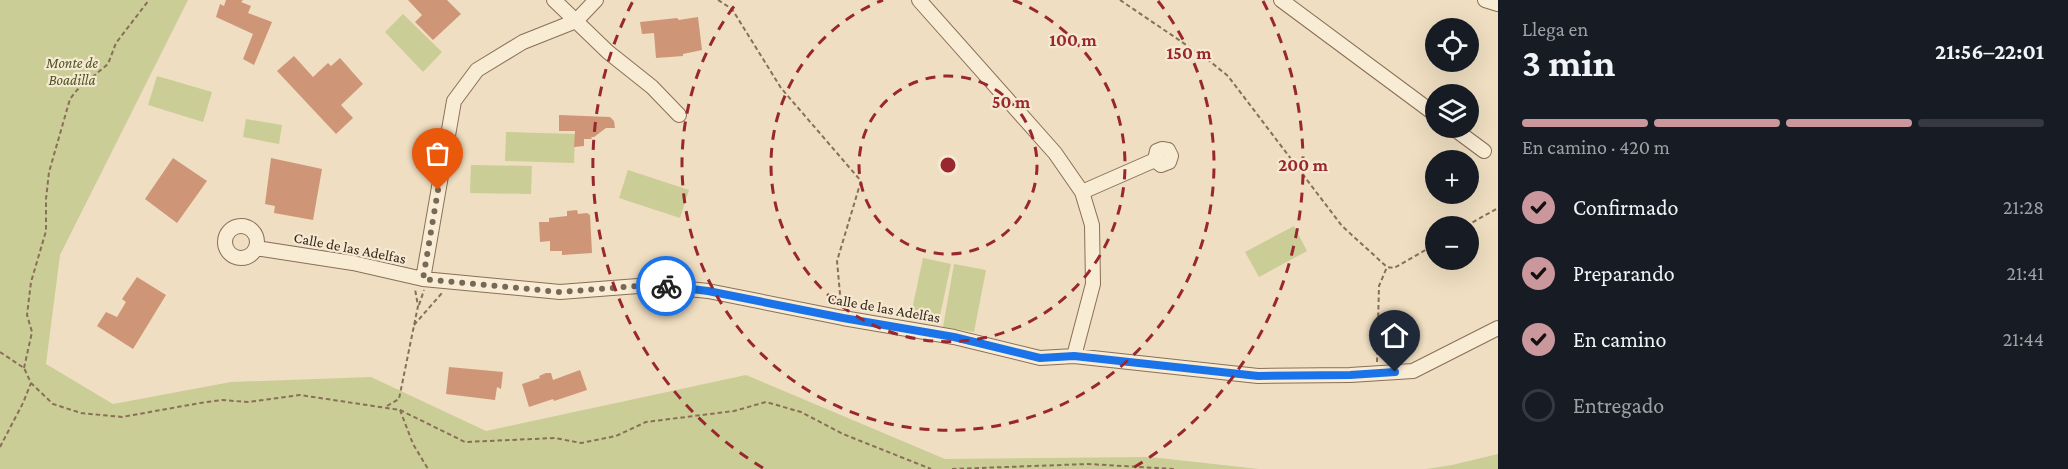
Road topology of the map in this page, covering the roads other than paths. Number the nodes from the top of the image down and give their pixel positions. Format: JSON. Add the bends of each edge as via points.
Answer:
{"nodes":[{"id":1,"x":554,"y":0,"type":"edge"},
{"id":2,"x":596,"y":0,"type":"edge"},
{"id":3,"x":919,"y":0,"type":"edge"},
{"id":4,"x":1281,"y":0,"type":"edge"},
{"id":5,"x":1485,"y":0,"type":"edge"},
{"id":6,"x":1498,"y":4,"type":"edge"},
{"id":7,"x":576,"y":21,"type":"junction"},
{"id":8,"x":1425,"y":107,"type":"edge"},
{"id":9,"x":679,"y":115,"type":"dead end"},
{"id":10,"x":1466,"y":138,"type":"edge"},
{"id":11,"x":1484,"y":151,"type":"dead end"},
{"id":12,"x":1155,"y":160,"type":"dead end"},
{"id":13,"x":1083,"y":192,"type":"junction"},
{"id":14,"x":256,"y":248,"type":"dead end"},
{"id":15,"x":419,"y":278,"type":"junction"},
{"id":16,"x":1498,"y":328,"type":"edge"},
{"id":17,"x":1074,"y":356,"type":"junction"}],
"edges":[{"from":1,"to":7,"type":"street"},
{"from":2,"to":7,"type":"street"},
{"from":3,"to":13,"type":"street","via":[[1055,153]]},
{"from":4,"to":8,"type":"street"},
{"from":5,"to":6,"type":"street"},
{"from":7,"to":9,"type":"street"},
{"from":7,"to":15,"type":"street","via":[[523,42],[477,70],[454,101]]},
{"from":10,"to":11,"type":"street"},
{"from":12,"to":13,"type":"street"},
{"from":13,"to":17,"type":"street","via":[[1092,225],[1093,284]]},
{"from":14,"to":15,"type":"street","name":"Calle de las Adelfas"},
{"from":15,"to":17,"type":"street","name":"Calle de las Adelfas","via":[[560,292],[651,285],[708,291],[954,337],[1040,358]]},
{"from":16,"to":17,"type":"street","name":"Calle de las Adelfas","via":[[1413,371],[1377,374],[1258,376]]}]}
